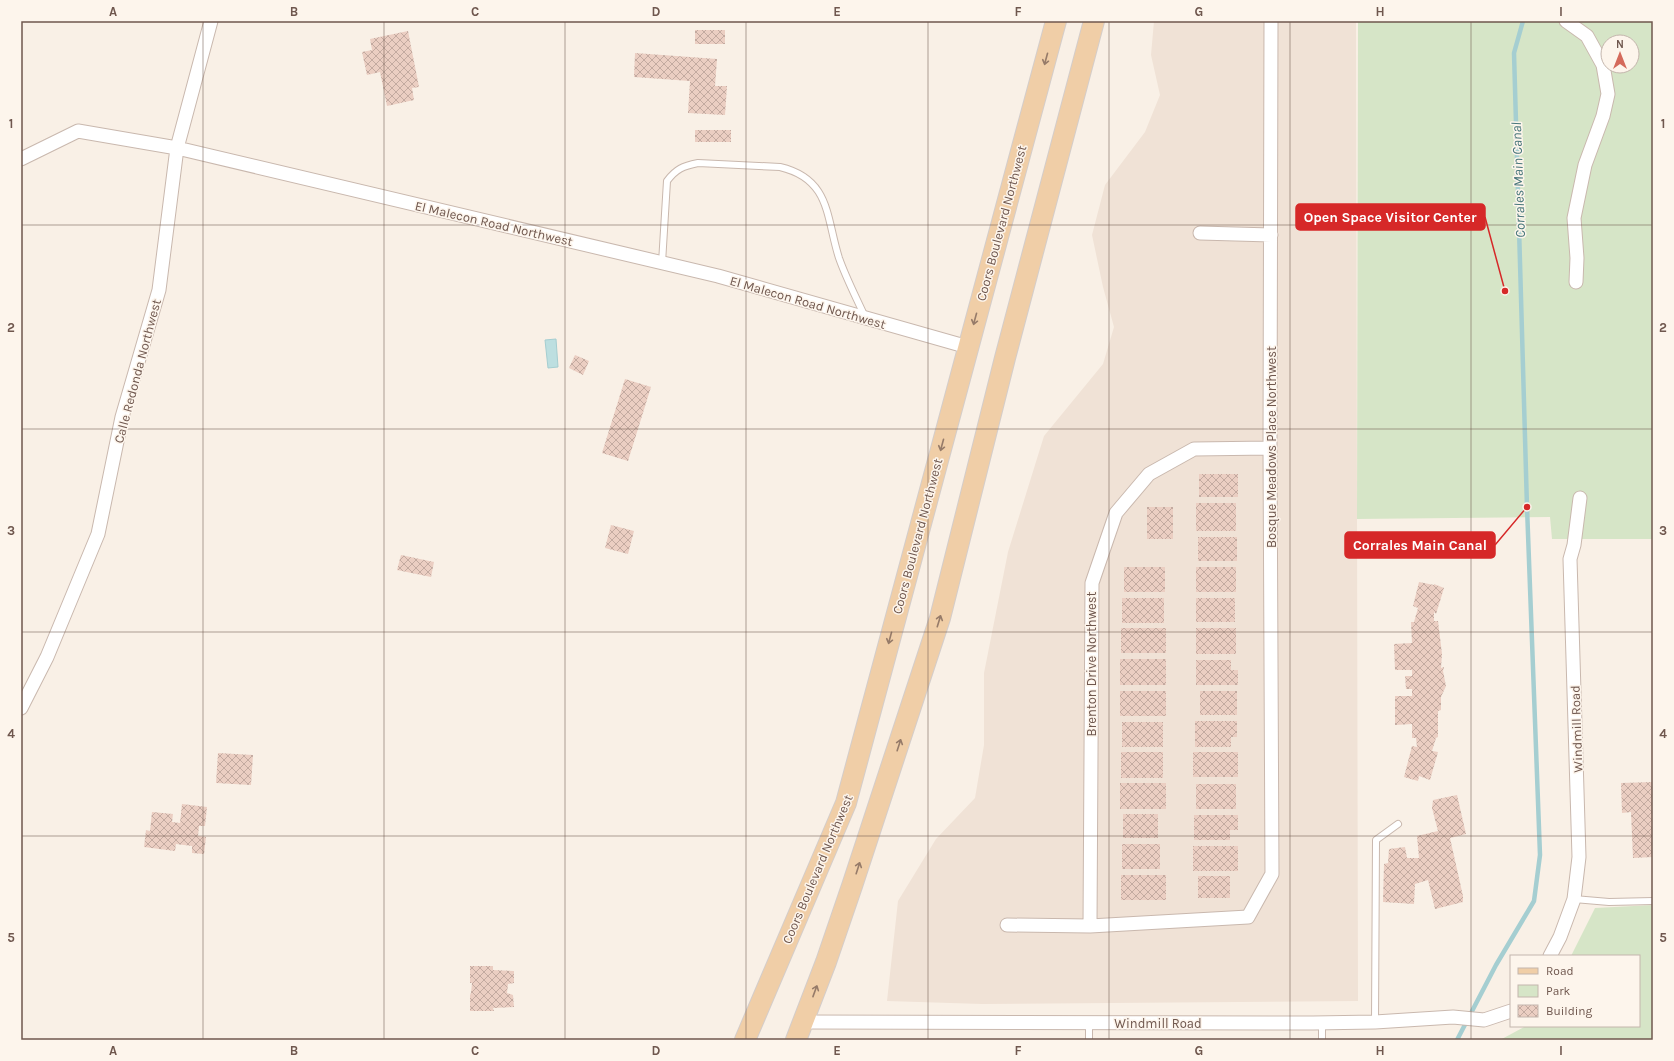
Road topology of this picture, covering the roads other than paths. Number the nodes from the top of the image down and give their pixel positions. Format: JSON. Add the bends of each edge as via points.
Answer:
{"nodes":[{"id":1,"x":211,"y":21,"type":"edge"},
{"id":2,"x":1056,"y":21,"type":"edge"},
{"id":3,"x":1094,"y":21,"type":"edge"},
{"id":4,"x":1271,"y":21,"type":"edge"},
{"id":5,"x":1566,"y":21,"type":"edge"},
{"id":6,"x":177,"y":148,"type":"junction"},
{"id":7,"x":21,"y":159,"type":"edge"},
{"id":8,"x":1200,"y":233,"type":"dead end"},
{"id":9,"x":1271,"y":234,"type":"junction"},
{"id":10,"x":662,"y":263,"type":"junction"},
{"id":11,"x":1576,"y":282,"type":"dead end"},
{"id":12,"x":866,"y":318,"type":"junction"},
{"id":13,"x":968,"y":347,"type":"junction"},
{"id":14,"x":1270,"y":448,"type":"junction"},
{"id":15,"x":1580,"y":498,"type":"dead end"},
{"id":16,"x":21,"y":708,"type":"edge"},
{"id":17,"x":1398,"y":824,"type":"dead end"},
{"id":18,"x":1574,"y":899,"type":"junction"},
{"id":19,"x":1653,"y":901,"type":"edge"},
{"id":20,"x":1008,"y":925,"type":"dead end"},
{"id":21,"x":1090,"y":926,"type":"junction"},
{"id":22,"x":1550,"y":955,"type":"edge"},
{"id":23,"x":1510,"y":1011,"type":"edge"},
{"id":24,"x":804,"y":1022,"type":"junction"},
{"id":25,"x":1375,"y":1022,"type":"junction"},
{"id":26,"x":1089,"y":1023,"type":"junction"},
{"id":27,"x":1322,"y":1023,"type":"junction"},
{"id":28,"x":745,"y":1040,"type":"edge"},
{"id":29,"x":796,"y":1040,"type":"edge"},
{"id":30,"x":1089,"y":1040,"type":"edge"},
{"id":31,"x":1322,"y":1040,"type":"edge"}],
"edges":[{"from":1,"to":6,"type":"street","name":"Calle Redonda Northwest"},
{"from":2,"to":13,"type":"main road","name":"Coors Boulevard Northwest","one_way":true},
{"from":24,"to":3,"type":"main road","one_way":true,"via":[[852,886],[940,618],[1005,358]]},
{"from":4,"to":9,"type":"street","name":"Bosque Meadows Place Northwest"},
{"from":5,"to":11,"type":"street","via":[[1587,36],[1603,65],[1608,94],[1603,116],[1585,165],[1574,218]]},
{"from":6,"to":7,"type":"street","name":"El Malecon Road Northwest","via":[[78,131]]},
{"from":6,"to":10,"type":"street","name":"El Malecon Road Northwest"},
{"from":6,"to":16,"type":"street","name":"Calle Redonda Northwest","via":[[159,290],[122,417],[98,534],[47,657]]},
{"from":8,"to":9,"type":"street"},
{"from":9,"to":14,"type":"street","name":"Bosque Meadows Place Northwest"},
{"from":10,"to":12,"type":"street","name":"El Malecon Road Northwest","via":[[718,276]]},
{"from":10,"to":12,"type":"lane","via":[[667,181],[673,173],[698,163],[780,167],[791,170],[810,182],[823,199],[842,267]]},
{"from":12,"to":13,"type":"street","name":"El Malecon Road Northwest"},
{"from":13,"to":28,"type":"main road","name":"Coors Boulevard Northwest","one_way":true,"via":[[846,803]]},
{"from":14,"to":21,"type":"street","name":"Brenton Drive Northwest","via":[[1194,449],[1149,474],[1116,514],[1092,583]]},
{"from":14,"to":21,"type":"street","name":"Bosque Meadows Place Northwest","via":[[1272,874],[1248,917]]},
{"from":15,"to":18,"type":"street","name":"Windmill Road","via":[[1570,559],[1579,857]]},
{"from":17,"to":25,"type":"lane","via":[[1376,840]]},
{"from":18,"to":19,"type":"lane","via":[[1609,902]]},
{"from":18,"to":22,"type":"street","name":"Windmill Road"},
{"from":20,"to":21,"type":"street"},
{"from":23,"to":25,"type":"street","name":"Windmill Road","via":[[1484,1020],[1453,1017]]},
{"from":24,"to":26,"type":"street","name":"Windmill Road"},
{"from":24,"to":29,"type":"main road"},
{"from":25,"to":27,"type":"street","name":"Windmill Road"},
{"from":26,"to":27,"type":"street","name":"Windmill Road"},
{"from":26,"to":30,"type":"lane"},
{"from":27,"to":31,"type":"lane"}]}
